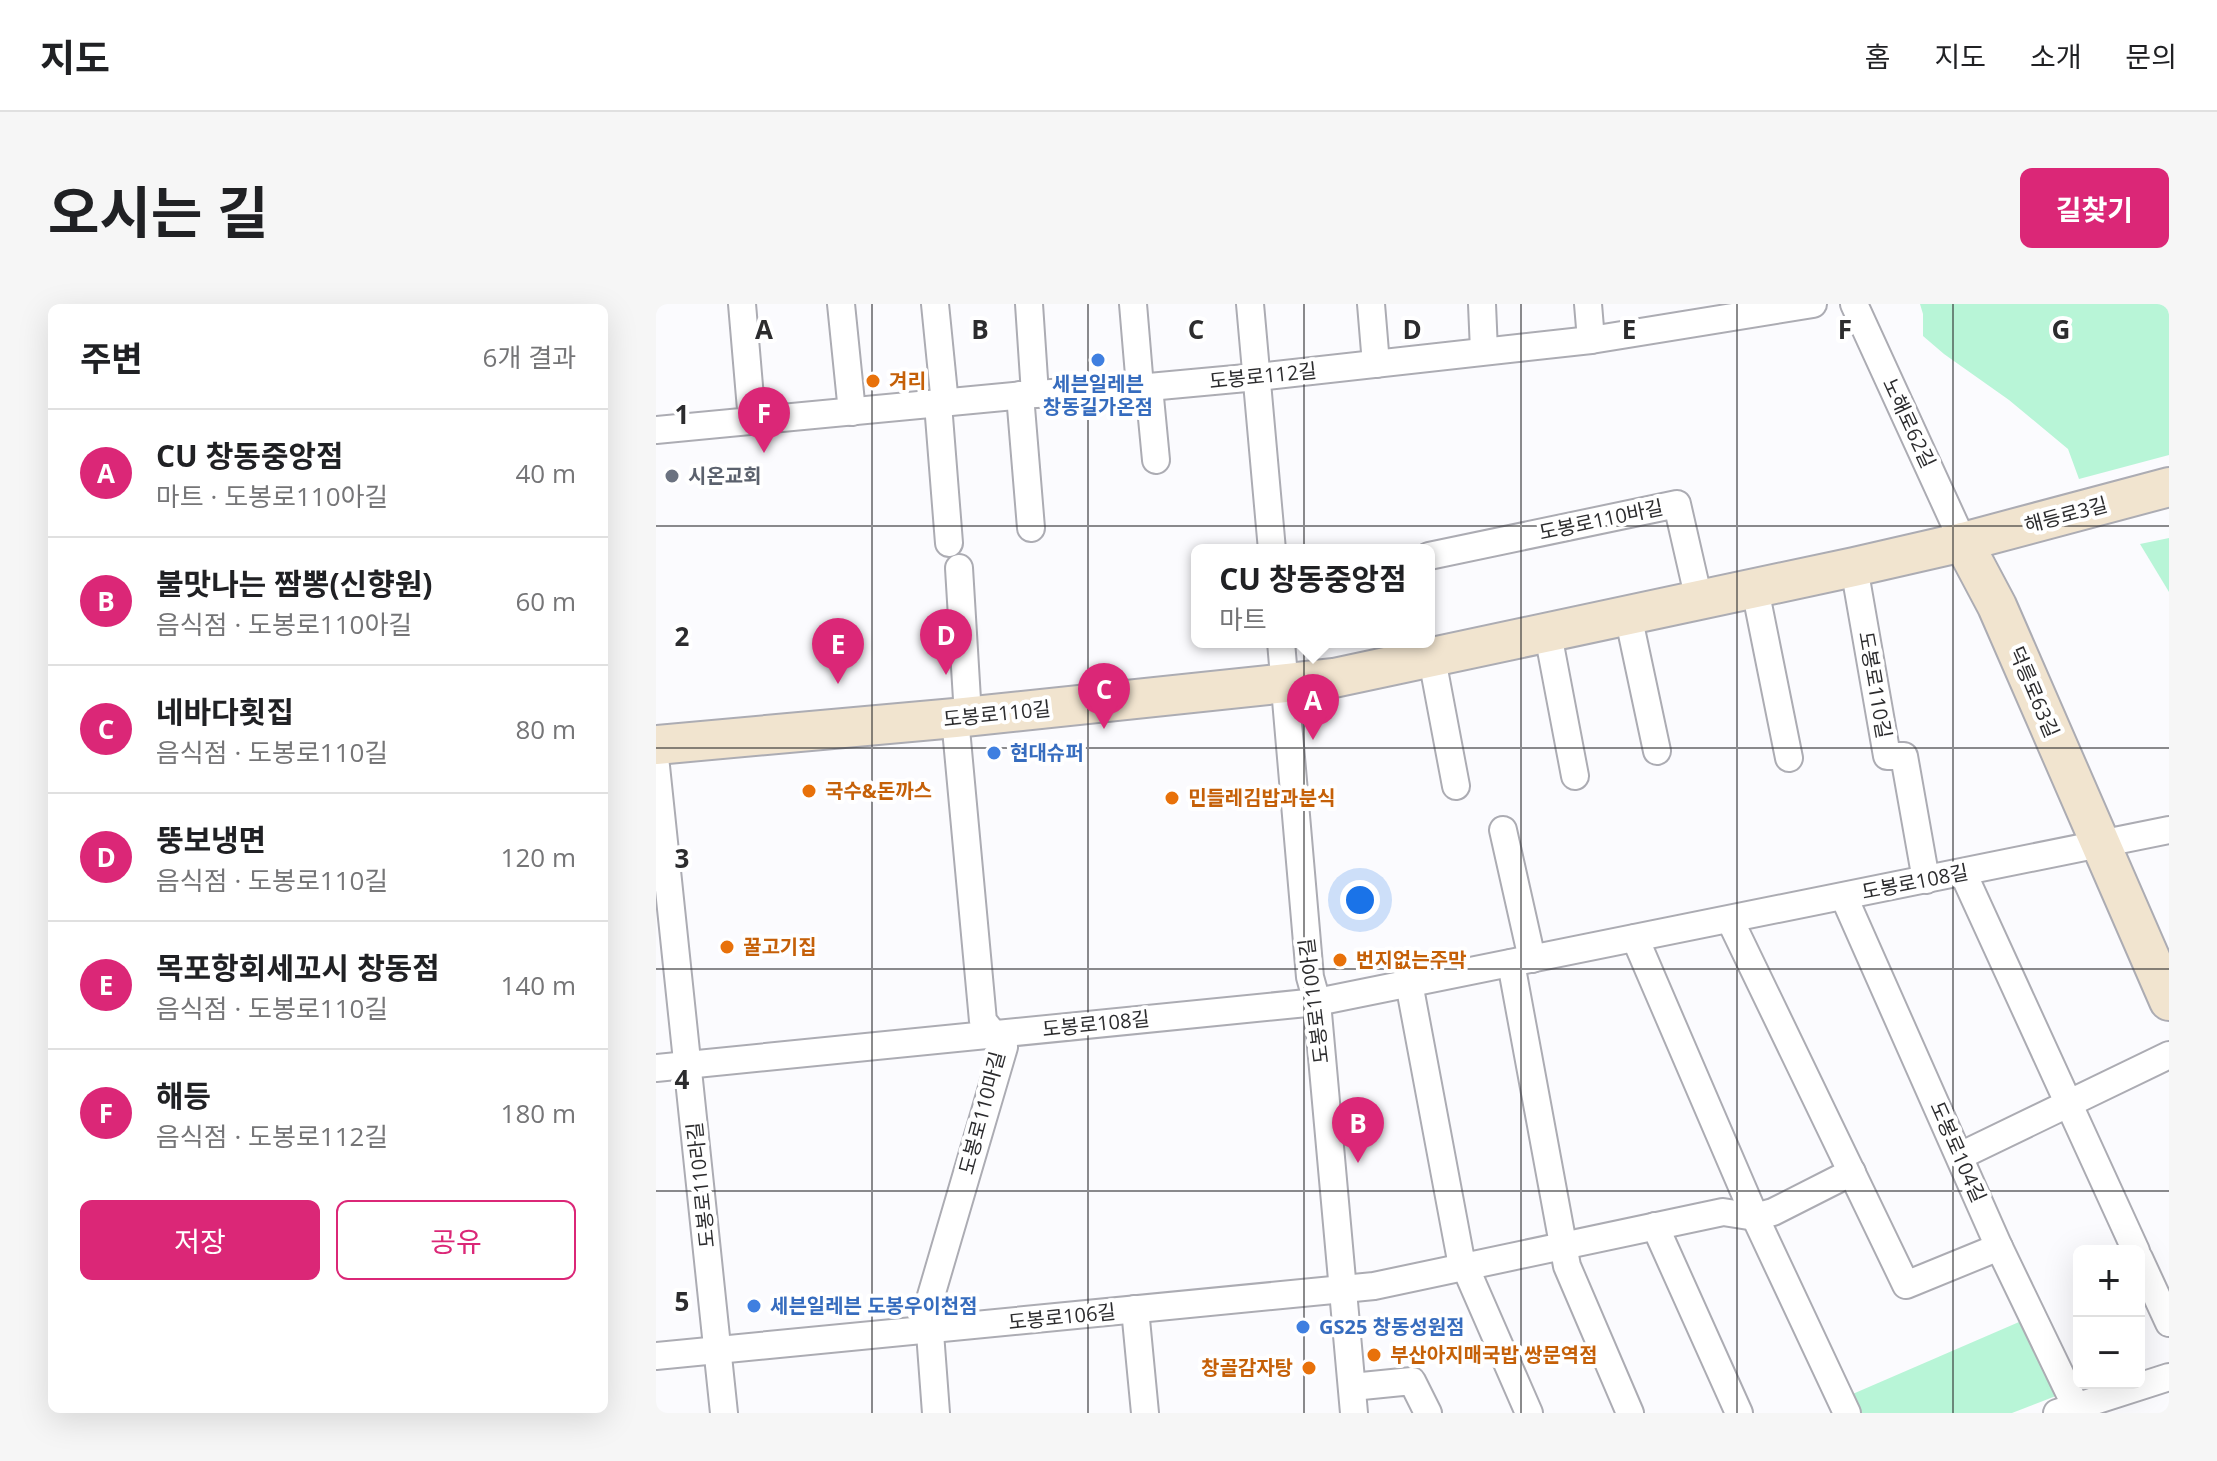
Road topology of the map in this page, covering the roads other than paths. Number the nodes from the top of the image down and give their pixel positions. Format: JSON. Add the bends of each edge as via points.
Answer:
{"nodes":[{"id":1,"x":742,"y":304,"type":"edge"},
{"id":2,"x":841,"y":304,"type":"edge"},
{"id":3,"x":935,"y":304,"type":"edge"},
{"id":4,"x":1029,"y":304,"type":"edge"},
{"id":5,"x":1133,"y":304,"type":"edge"},
{"id":6,"x":1250,"y":304,"type":"edge"},
{"id":7,"x":1371,"y":304,"type":"edge"},
{"id":8,"x":1482,"y":304,"type":"edge"},
{"id":9,"x":1588,"y":304,"type":"edge"},
{"id":10,"x":1813,"y":304,"type":"edge"},
{"id":11,"x":1854,"y":304,"type":"edge"},
{"id":12,"x":1696,"y":314,"type":"edge"},
{"id":13,"x":1591,"y":340,"type":"junction"},
{"id":14,"x":1484,"y":351,"type":"junction"},
{"id":15,"x":1376,"y":364,"type":"junction"},
{"id":16,"x":1257,"y":377,"type":"junction"},
{"id":17,"x":1144,"y":387,"type":"junction"},
{"id":18,"x":1028,"y":395,"type":"junction"},
{"id":19,"x":941,"y":404,"type":"junction"},
{"id":20,"x":852,"y":412,"type":"junction"},
{"id":21,"x":752,"y":421,"type":"junction"},
{"id":22,"x":656,"y":430,"type":"edge"},
{"id":23,"x":1156,"y":460,"type":"dead end"},
{"id":24,"x":2169,"y":487,"type":"edge"},
{"id":25,"x":1031,"y":528,"type":"dead end"},
{"id":26,"x":1963,"y":542,"type":"junction"},
{"id":27,"x":949,"y":543,"type":"dead end"},
{"id":28,"x":1271,"y":544,"type":"edge"},
{"id":29,"x":1435,"y":555,"type":"edge"},
{"id":30,"x":1854,"y":567,"type":"junction"},
{"id":31,"x":959,"y":568,"type":"dead end"},
{"id":32,"x":1755,"y":589,"type":"junction"},
{"id":33,"x":1699,"y":600,"type":"junction"},
{"id":34,"x":1628,"y":615,"type":"junction"},
{"id":35,"x":1548,"y":634,"type":"junction"},
{"id":36,"x":1282,"y":648,"type":"edge"},
{"id":37,"x":1432,"y":659,"type":"junction"},
{"id":38,"x":1285,"y":685,"type":"junction"},
{"id":39,"x":962,"y":717,"type":"junction"},
{"id":40,"x":656,"y":745,"type":"edge"},
{"id":41,"x":1657,"y":751,"type":"dead end"},
{"id":42,"x":1789,"y":758,"type":"dead end"},
{"id":43,"x":656,"y":766,"type":"edge"},
{"id":44,"x":1575,"y":776,"type":"dead end"},
{"id":45,"x":1456,"y":786,"type":"dead end"},
{"id":46,"x":1503,"y":830,"type":"dead end"},
{"id":47,"x":2169,"y":830,"type":"edge"},
{"id":48,"x":2101,"y":845,"type":"junction"},
{"id":49,"x":1963,"y":873,"type":"junction"},
{"id":50,"x":1926,"y":880,"type":"junction"},
{"id":51,"x":1844,"y":897,"type":"junction"},
{"id":52,"x":1730,"y":920,"type":"junction"},
{"id":53,"x":1635,"y":938,"type":"junction"},
{"id":54,"x":1521,"y":961,"type":"junction"},
{"id":55,"x":1409,"y":983,"type":"junction"},
{"id":56,"x":2169,"y":1001,"type":"edge"},
{"id":57,"x":1317,"y":1002,"type":"junction"},
{"id":58,"x":994,"y":1034,"type":"junction"},
{"id":59,"x":2169,"y":1055,"type":"edge"},
{"id":60,"x":689,"y":1065,"type":"junction"},
{"id":61,"x":656,"y":1068,"type":"edge"},
{"id":62,"x":2067,"y":1104,"type":"junction"},
{"id":63,"x":1960,"y":1156,"type":"junction"},
{"id":64,"x":1852,"y":1172,"type":"junction"},
{"id":65,"x":1755,"y":1217,"type":"junction"},
{"id":66,"x":1655,"y":1226,"type":"junction"},
{"id":67,"x":2133,"y":1245,"type":"edge"},
{"id":68,"x":1562,"y":1246,"type":"junction"},
{"id":69,"x":1999,"y":1247,"type":"junction"},
{"id":70,"x":1465,"y":1267,"type":"junction"},
{"id":71,"x":2145,"y":1271,"type":"edge"},
{"id":72,"x":1341,"y":1290,"type":"junction"},
{"id":73,"x":1135,"y":1309,"type":"junction"},
{"id":74,"x":2169,"y":1323,"type":"edge"},
{"id":75,"x":928,"y":1330,"type":"junction"},
{"id":76,"x":717,"y":1350,"type":"junction"},
{"id":77,"x":656,"y":1356,"type":"edge"},
{"id":78,"x":2169,"y":1377,"type":"edge"},
{"id":79,"x":1353,"y":1400,"type":"edge"},
{"id":80,"x":2070,"y":1411,"type":"edge"},
{"id":81,"x":724,"y":1413,"type":"edge"},
{"id":82,"x":936,"y":1413,"type":"edge"},
{"id":83,"x":1145,"y":1413,"type":"edge"},
{"id":84,"x":1428,"y":1413,"type":"edge"},
{"id":85,"x":1529,"y":1413,"type":"edge"},
{"id":86,"x":1630,"y":1413,"type":"edge"},
{"id":87,"x":1739,"y":1413,"type":"edge"},
{"id":88,"x":1847,"y":1413,"type":"edge"}],
"edges":[{"from":1,"to":21,"type":"street"},
{"from":2,"to":20,"type":"street"},
{"from":3,"to":19,"type":"street"},
{"from":4,"to":18,"type":"street"},
{"from":5,"to":17,"type":"street"},
{"from":6,"to":16,"type":"street"},
{"from":7,"to":15,"type":"street"},
{"from":8,"to":14,"type":"street"},
{"from":9,"to":13,"type":"street"},
{"from":10,"to":12,"type":"street","name":"도봉로112길"},
{"from":11,"to":26,"type":"street","name":"노해로62길"},
{"from":12,"to":13,"type":"street","name":"도봉로112길"},
{"from":13,"to":14,"type":"street","name":"도봉로112길"},
{"from":14,"to":15,"type":"street","name":"도봉로112길"},
{"from":15,"to":16,"type":"street","name":"도봉로112길"},
{"from":16,"to":17,"type":"street","name":"도봉로112길"},
{"from":16,"to":28,"type":"street"},
{"from":17,"to":18,"type":"street","name":"도봉로112길"},
{"from":17,"to":23,"type":"street"},
{"from":18,"to":19,"type":"street","name":"도봉로112길"},
{"from":18,"to":25,"type":"street"},
{"from":19,"to":20,"type":"street","name":"도봉로112길"},
{"from":19,"to":27,"type":"street"},
{"from":20,"to":21,"type":"street","name":"도봉로112길"},
{"from":21,"to":22,"type":"street","name":"도봉로112길"},
{"from":24,"to":26,"type":"street","name":"해등로3길"},
{"from":26,"to":30,"type":"street","name":"도봉로110길"},
{"from":26,"to":48,"type":"street","name":"덕릉로63길","via":[[1997,606]]},
{"from":29,"to":33,"type":"street","name":"도봉로110바길","via":[[1677,504]]},
{"from":30,"to":32,"type":"street","name":"도봉로110길"},
{"from":30,"to":50,"type":"street","name":"도봉로110길","via":[[1887,756],[1904,756]]},
{"from":31,"to":39,"type":"street","name":"도봉로110마길"},
{"from":32,"to":33,"type":"street","name":"도봉로110길"},
{"from":32,"to":42,"type":"street"},
{"from":33,"to":34,"type":"street","name":"도봉로110길"},
{"from":34,"to":35,"type":"street","name":"도봉로110길"},
{"from":34,"to":41,"type":"street"},
{"from":35,"to":37,"type":"street","name":"도봉로110길"},
{"from":35,"to":44,"type":"street"},
{"from":36,"to":38,"type":"street"},
{"from":37,"to":38,"type":"street","name":"도봉로110길"},
{"from":37,"to":45,"type":"street"},
{"from":38,"to":39,"type":"street","name":"도봉로110길"},
{"from":38,"to":57,"type":"street","name":"도봉로110아길","via":[[1310,977]]},
{"from":39,"to":40,"type":"street","name":"도봉로110길"},
{"from":39,"to":58,"type":"street","name":"도봉로110마길","via":[[983,1021]]},
{"from":43,"to":60,"type":"street","name":"도봉로110라길"},
{"from":46,"to":54,"type":"street"},
{"from":47,"to":48,"type":"street"},
{"from":48,"to":49,"type":"street","name":"도봉로108길"},
{"from":48,"to":56,"type":"street","name":"덕릉로63길"},
{"from":49,"to":50,"type":"street","name":"도봉로108길"},
{"from":49,"to":62,"type":"street"},
{"from":50,"to":51,"type":"street","name":"도봉로108길"},
{"from":51,"to":52,"type":"street","name":"도봉로108길"},
{"from":51,"to":63,"type":"street","name":"도봉로104길"},
{"from":52,"to":53,"type":"street","name":"도봉로108길"},
{"from":52,"to":64,"type":"street"},
{"from":53,"to":54,"type":"street","name":"도봉로108길"},
{"from":53,"to":65,"type":"street"},
{"from":54,"to":55,"type":"street","name":"도봉로108길"},
{"from":54,"to":68,"type":"street"},
{"from":55,"to":57,"type":"street","name":"도봉로108길"},
{"from":55,"to":70,"type":"street"},
{"from":57,"to":58,"type":"street","name":"도봉로108길"},
{"from":57,"to":72,"type":"street","name":"도봉로110아길"},
{"from":58,"to":60,"type":"street","name":"도봉로108길"},
{"from":58,"to":75,"type":"street","name":"도봉로110마길","via":[[1004,1047],[928,1306]]},
{"from":59,"to":62,"type":"street"},
{"from":60,"to":61,"type":"street","name":"도봉로108길"},
{"from":60,"to":76,"type":"street","name":"도봉로110라길"},
{"from":62,"to":63,"type":"street"},
{"from":62,"to":67,"type":"street"},
{"from":63,"to":69,"type":"street","name":"도봉로104길"},
{"from":64,"to":65,"type":"street"},
{"from":64,"to":69,"type":"street","via":[[1906,1285]]},
{"from":65,"to":66,"type":"street","name":"도봉로106길","via":[[1723,1212]]},
{"from":65,"to":88,"type":"street"},
{"from":66,"to":68,"type":"street","name":"도봉로106길"},
{"from":66,"to":87,"type":"street"},
{"from":68,"to":70,"type":"street","name":"도봉로106길"},
{"from":68,"to":86,"type":"street"},
{"from":69,"to":80,"type":"street","name":"도봉로104길"},
{"from":70,"to":72,"type":"street","name":"도봉로106길"},
{"from":70,"to":85,"type":"street"},
{"from":71,"to":74,"type":"street"},
{"from":72,"to":73,"type":"street","name":"도봉로106길"},
{"from":72,"to":79,"type":"street","name":"도봉로110아길"},
{"from":73,"to":75,"type":"street","name":"도봉로106길"},
{"from":73,"to":83,"type":"street"},
{"from":75,"to":76,"type":"street","name":"도봉로106길"},
{"from":75,"to":82,"type":"street","name":"도봉로110마길"},
{"from":76,"to":77,"type":"street","name":"도봉로106길"},
{"from":76,"to":81,"type":"street","name":"도봉로110라길"},
{"from":78,"to":80,"type":"street","name":"도봉로104길"},
{"from":79,"to":84,"type":"street","via":[[1412,1381]]}]}
